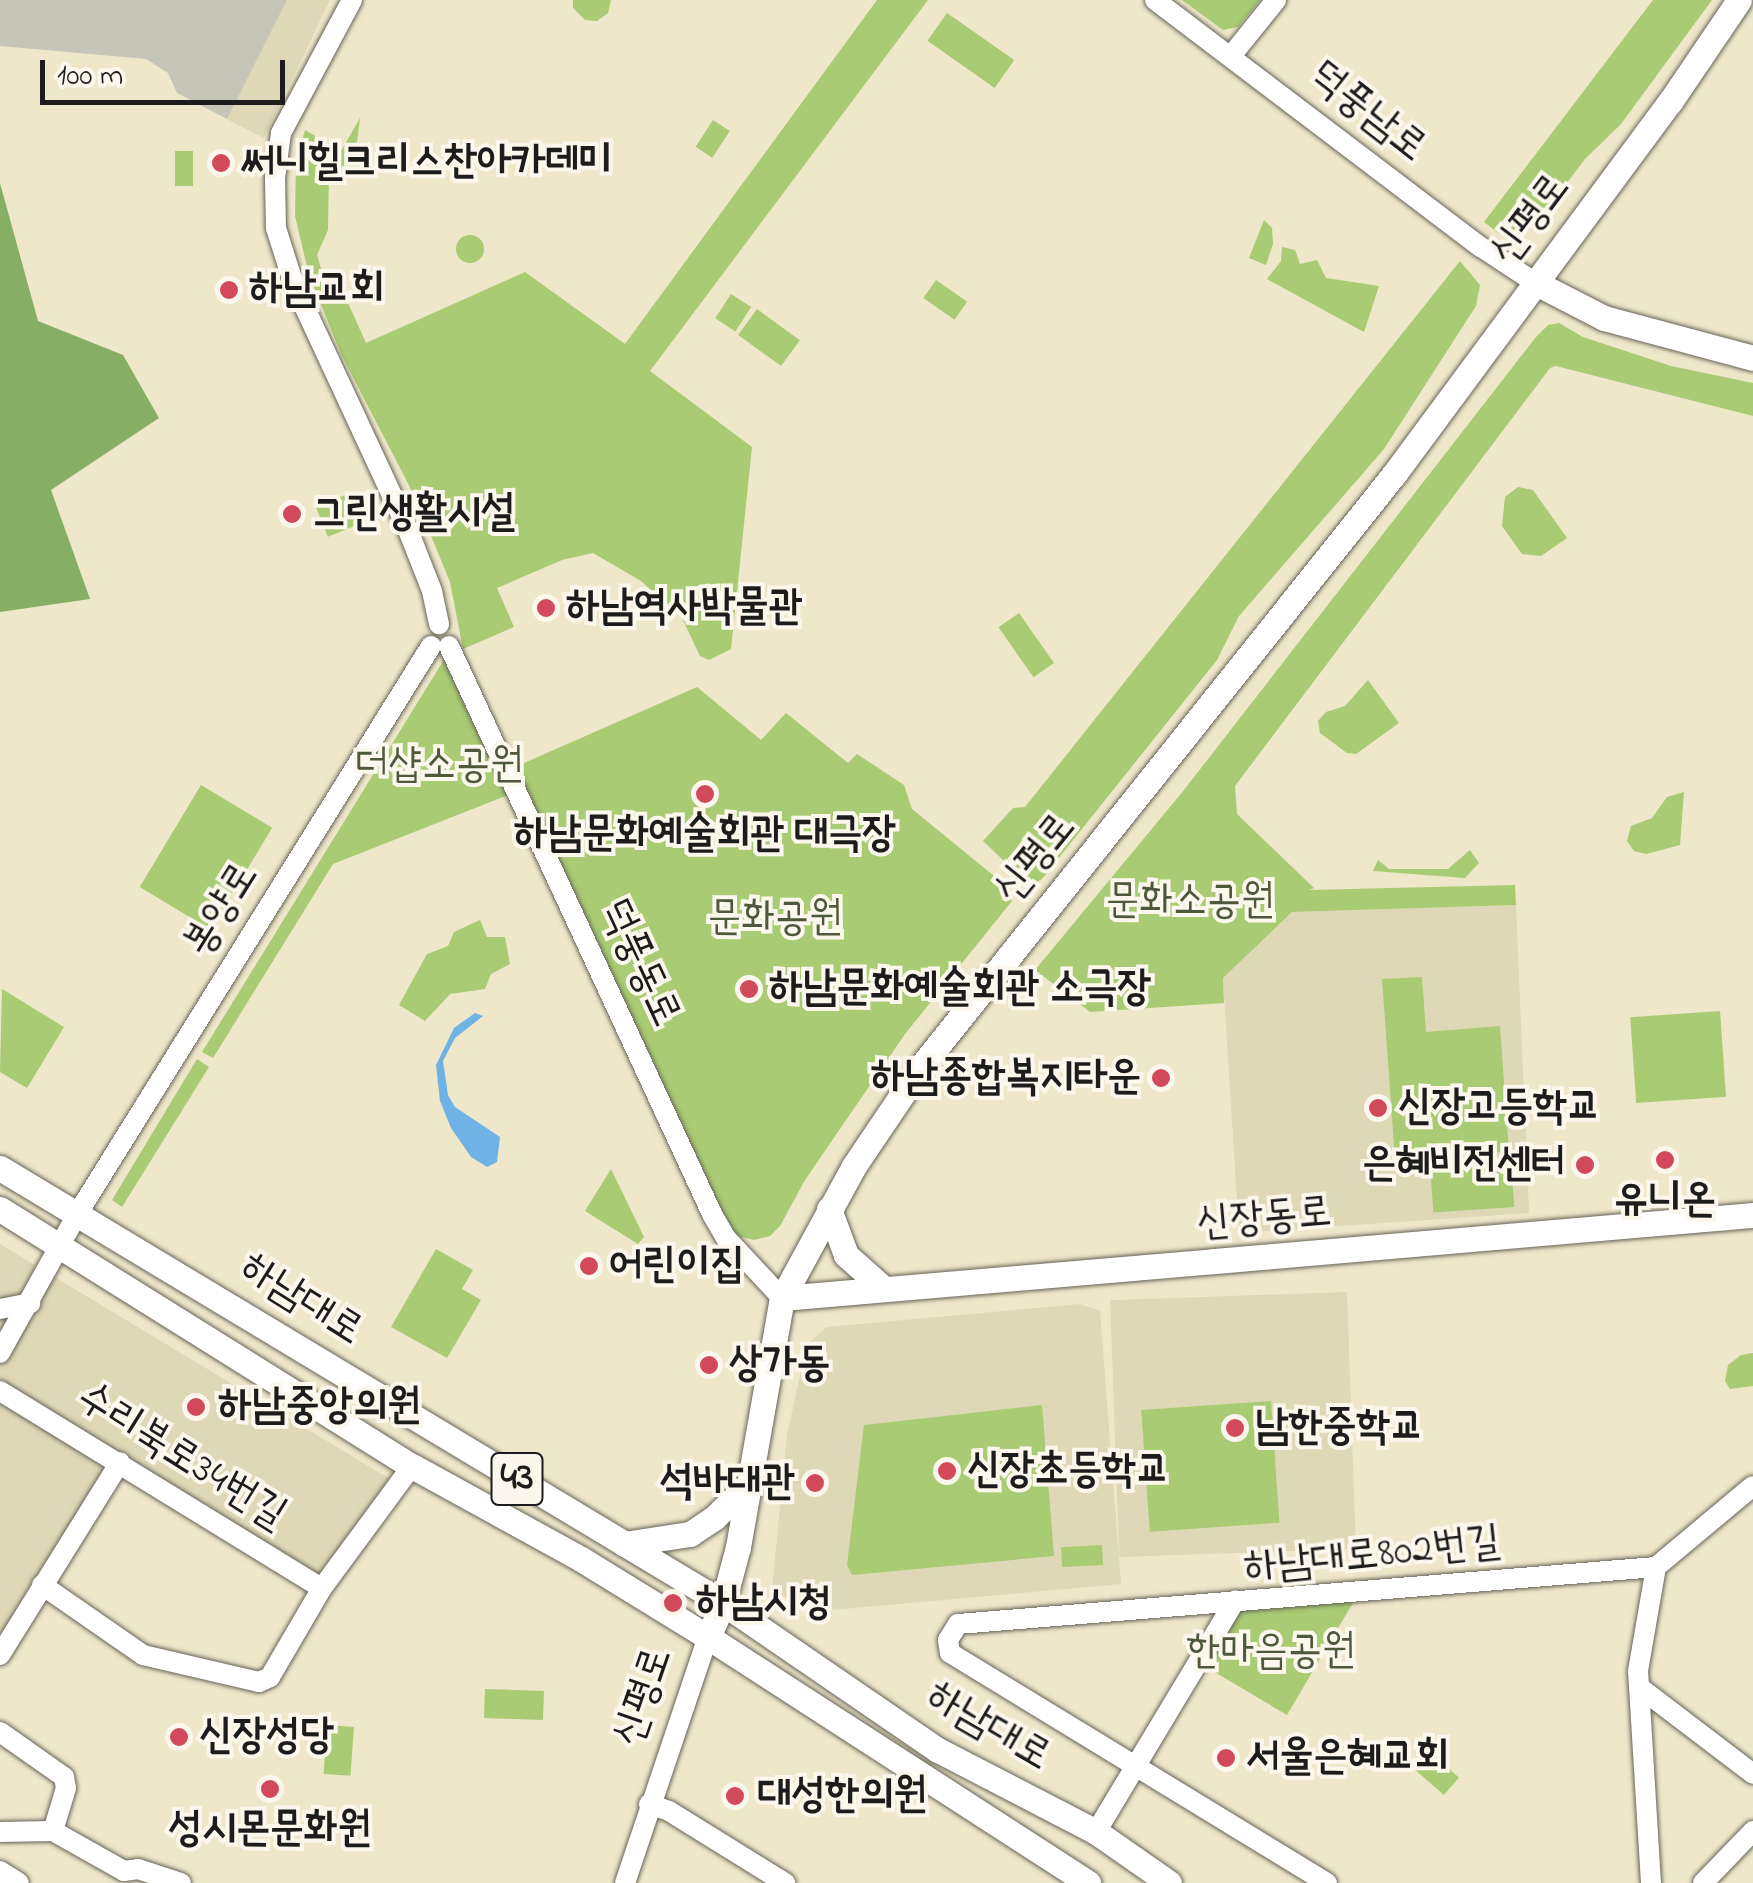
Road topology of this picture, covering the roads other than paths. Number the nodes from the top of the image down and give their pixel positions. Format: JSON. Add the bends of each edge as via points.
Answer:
{"nodes":[{"id":1,"x":352,"y":0,"type":"edge"},
{"id":2,"x":1154,"y":0,"type":"edge"},
{"id":3,"x":1276,"y":0,"type":"edge"},
{"id":4,"x":1739,"y":0,"type":"edge"},
{"id":5,"x":1232,"y":56,"type":"junction"},
{"id":6,"x":1534,"y":282,"type":"junction"},
{"id":7,"x":1753,"y":358,"type":"edge"},
{"id":8,"x":440,"y":646,"type":"junction"},
{"id":9,"x":0,"y":1168,"type":"edge"},
{"id":10,"x":0,"y":1209,"type":"edge"},
{"id":11,"x":829,"y":1209,"type":"junction"},
{"id":12,"x":78,"y":1213,"type":"junction"},
{"id":13,"x":1753,"y":1216,"type":"edge"},
{"id":14,"x":61,"y":1245,"type":"junction"},
{"id":15,"x":883,"y":1288,"type":"junction"},
{"id":16,"x":782,"y":1298,"type":"junction"},
{"id":17,"x":30,"y":1302,"type":"junction"},
{"id":18,"x":0,"y":1309,"type":"edge"},
{"id":19,"x":0,"y":1354,"type":"edge"},
{"id":20,"x":0,"y":1390,"type":"edge"},
{"id":21,"x":120,"y":1462,"type":"junction"},
{"id":22,"x":412,"y":1466,"type":"junction"},
{"id":23,"x":748,"y":1485,"type":"junction"},
{"id":24,"x":1753,"y":1486,"type":"edge"},
{"id":25,"x":624,"y":1544,"type":"junction"},
{"id":26,"x":1656,"y":1567,"type":"junction"},
{"id":27,"x":42,"y":1586,"type":"junction"},
{"id":28,"x":322,"y":1588,"type":"junction"},
{"id":29,"x":1235,"y":1601,"type":"junction"},
{"id":30,"x":723,"y":1604,"type":"junction"},
{"id":31,"x":708,"y":1637,"type":"junction"},
{"id":32,"x":0,"y":1655,"type":"edge"},
{"id":33,"x":1639,"y":1687,"type":"junction"},
{"id":34,"x":0,"y":1732,"type":"edge"},
{"id":35,"x":1134,"y":1768,"type":"junction"},
{"id":36,"x":1753,"y":1774,"type":"edge"},
{"id":37,"x":649,"y":1804,"type":"junction"},
{"id":38,"x":52,"y":1831,"type":"junction"},
{"id":39,"x":1753,"y":1831,"type":"edge"},
{"id":40,"x":0,"y":1832,"type":"edge"},
{"id":41,"x":1096,"y":1832,"type":"junction"},
{"id":42,"x":1062,"y":1875,"type":"edge"},
{"id":43,"x":123,"y":1877,"type":"edge"},
{"id":44,"x":181,"y":1883,"type":"edge"},
{"id":45,"x":625,"y":1883,"type":"edge"},
{"id":46,"x":785,"y":1883,"type":"edge"},
{"id":47,"x":1088,"y":1883,"type":"edge"},
{"id":48,"x":1169,"y":1883,"type":"edge"},
{"id":49,"x":1327,"y":1883,"type":"edge"},
{"id":50,"x":1651,"y":1883,"type":"edge"},
{"id":51,"x":1703,"y":1883,"type":"edge"}],
"edges":[{"from":1,"to":8,"type":"street","name":"봉양로","via":[[281,134],[276,228],[293,282],[432,591],[438,624],[428,634]]},
{"from":2,"to":5,"type":"street","name":"덕풍남로"},
{"from":3,"to":5,"type":"street"},
{"from":4,"to":6,"type":"main road","name":"신평로"},
{"from":5,"to":6,"type":"street","name":"덕풍남로"},
{"from":6,"to":7,"type":"main road","via":[[1604,318]]},
{"from":6,"to":11,"type":"main road","name":"신평로","via":[[1246,664],[920,1068]]},
{"from":8,"to":12,"type":"street","name":"봉양로"},
{"from":8,"to":16,"type":"street","name":"덕풍동로","via":[[712,1214]]},
{"from":9,"to":12,"type":"main road","name":"하남대로","number":"43"},
{"from":10,"to":14,"type":"main road","name":"하남대로","number":"43"},
{"from":11,"to":15,"type":"main road","via":[[846,1255]]},
{"from":11,"to":16,"type":"main road","name":"신평로"},
{"from":12,"to":14,"type":"street","name":"봉양로"},
{"from":12,"to":25,"type":"main road","name":"하남대로","number":"43"},
{"from":13,"to":15,"type":"main road","name":"신장동로"},
{"from":14,"to":17,"type":"street","name":"봉양로"},
{"from":14,"to":22,"type":"main road","name":"하남대로","number":"43"},
{"from":15,"to":16,"type":"main road","name":"신장동로"},
{"from":16,"to":23,"type":"main road","name":"신평로"},
{"from":17,"to":18,"type":"street"},
{"from":17,"to":19,"type":"street","name":"봉양로"},
{"from":20,"to":21,"type":"street","name":"수리북로34번길"},
{"from":21,"to":27,"type":"street"},
{"from":21,"to":28,"type":"street","name":"수리북로34번길"},
{"from":22,"to":28,"type":"street"},
{"from":22,"to":31,"type":"main road","name":"하남대로","number":"43"},
{"from":23,"to":25,"type":"main road","via":[[690,1534]]},
{"from":23,"to":30,"type":"main road","name":"신평로"},
{"from":24,"to":26,"type":"street"},
{"from":25,"to":30,"type":"main road","name":"하남대로","number":"43"},
{"from":26,"to":29,"type":"street","name":"하남대로802번길"},
{"from":26,"to":33,"type":"street"},
{"from":27,"to":28,"type":"street","via":[[143,1656],[259,1682],[270,1676]]},
{"from":27,"to":32,"type":"street"},
{"from":29,"to":35,"type":"street","name":"하남대로802번길"},
{"from":29,"to":35,"type":"street","via":[[958,1624],[948,1640],[950,1653]]},
{"from":30,"to":31,"type":"main road","name":"신평로"},
{"from":30,"to":41,"type":"main road","name":"하남대로","number":"43","via":[[938,1750]]},
{"from":31,"to":37,"type":"street","name":"신평로"},
{"from":31,"to":42,"type":"main road","name":"하남대로","number":"43"},
{"from":33,"to":36,"type":"street"},
{"from":33,"to":50,"type":"street"},
{"from":34,"to":38,"type":"street","via":[[64,1777]]},
{"from":35,"to":41,"type":"street","name":"하남대로802번길"},
{"from":35,"to":49,"type":"street"},
{"from":37,"to":45,"type":"street","name":"신평로"},
{"from":37,"to":46,"type":"street"},
{"from":38,"to":40,"type":"street"},
{"from":38,"to":43,"type":"street"},
{"from":39,"to":51,"type":"street"},
{"from":41,"to":48,"type":"main road","name":"하남대로","number":"43"},
{"from":42,"to":47,"type":"main road","name":"하남대로","number":"43"},
{"from":43,"to":44,"type":"street","via":[[138,1869]]}]}
